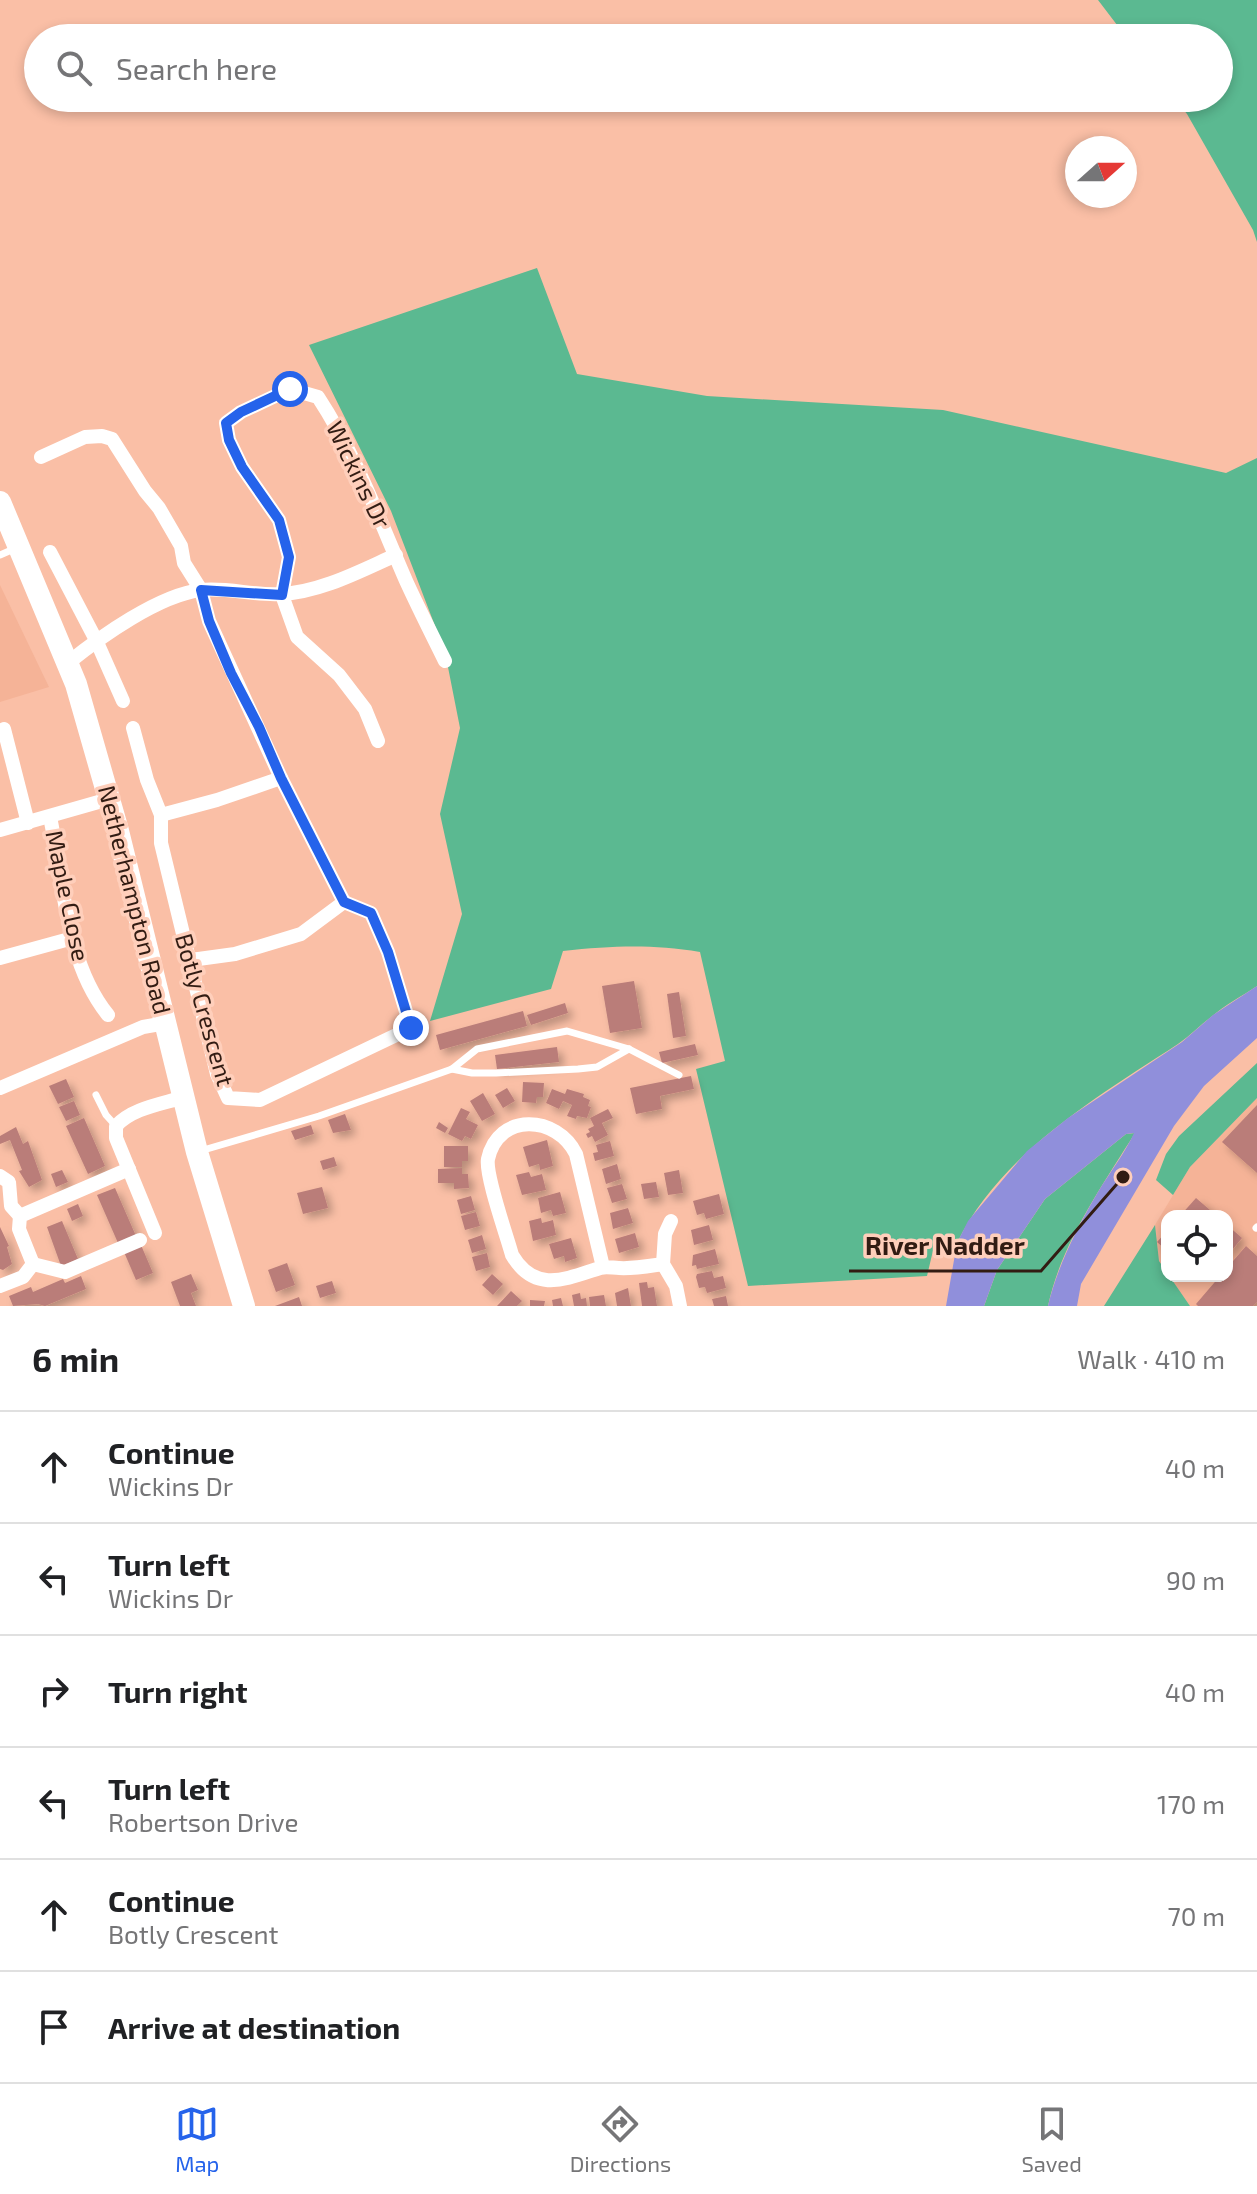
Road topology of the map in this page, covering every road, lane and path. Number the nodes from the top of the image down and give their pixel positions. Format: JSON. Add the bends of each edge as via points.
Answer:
{"nodes":[{"id":1,"x":41,"y":457,"type":"dead end"},
{"id":2,"x":0,"y":502,"type":"edge"},
{"id":3,"x":10,"y":551,"type":"edge"},
{"id":4,"x":50,"y":552,"type":"dead end"},
{"id":5,"x":396,"y":555,"type":"junction"},
{"id":6,"x":201,"y":590,"type":"junction"},
{"id":7,"x":282,"y":595,"type":"junction"},
{"id":8,"x":96,"y":640,"type":"junction"},
{"id":9,"x":445,"y":661,"type":"dead end"},
{"id":10,"x":68,"y":663,"type":"junction"},
{"id":11,"x":123,"y":701,"type":"dead end"},
{"id":12,"x":133,"y":728,"type":"dead end"},
{"id":13,"x":4,"y":729,"type":"dead end"},
{"id":14,"x":378,"y":741,"type":"dead end"},
{"id":15,"x":281,"y":778,"type":"junction"},
{"id":16,"x":109,"y":799,"type":"junction"},
{"id":17,"x":161,"y":815,"type":"junction"},
{"id":18,"x":50,"y":817,"type":"junction"},
{"id":19,"x":28,"y":823,"type":"junction"},
{"id":20,"x":0,"y":830,"type":"edge"},
{"id":21,"x":344,"y":902,"type":"junction"},
{"id":22,"x":73,"y":938,"type":"junction"},
{"id":23,"x":0,"y":958,"type":"edge"},
{"id":24,"x":191,"y":960,"type":"junction"},
{"id":25,"x":108,"y":1015,"type":"dead end"},
{"id":26,"x":166,"y":1023,"type":"junction"},
{"id":27,"x":629,"y":1049,"type":"junction"},
{"id":28,"x":452,"y":1069,"type":"junction"},
{"id":29,"x":679,"y":1075,"type":"dead end"},
{"id":30,"x":0,"y":1088,"type":"edge"},
{"id":31,"x":96,"y":1095,"type":"dead end"},
{"id":32,"x":184,"y":1097,"type":"junction"},
{"id":33,"x":116,"y":1126,"type":"junction"},
{"id":34,"x":197,"y":1152,"type":"junction"},
{"id":35,"x":129,"y":1169,"type":"junction"},
{"id":36,"x":0,"y":1176,"type":"edge"},
{"id":37,"x":20,"y":1216,"type":"junction"},
{"id":38,"x":671,"y":1221,"type":"dead end"},
{"id":39,"x":155,"y":1233,"type":"dead end"},
{"id":40,"x":140,"y":1240,"type":"dead end"},
{"id":41,"x":33,"y":1264,"type":"junction"},
{"id":42,"x":663,"y":1264,"type":"junction"},
{"id":43,"x":603,"y":1267,"type":"junction"},
{"id":44,"x":0,"y":1286,"type":"edge"},
{"id":45,"x":244,"y":1306,"type":"edge"},
{"id":46,"x":680,"y":1306,"type":"edge"}],
"edges":[{"from":1,"to":6,"type":"street","via":[[85,437],[112,439],[159,508]]},
{"from":2,"to":3,"type":"main road","name":"Netherhampton Road"},
{"from":3,"to":10,"type":"main road","name":"Netherhampton Road"},
{"from":4,"to":8,"type":"street"},
{"from":5,"to":7,"type":"street","via":[[330,584]]},
{"from":5,"to":7,"type":"street","name":"Wickins Dr","via":[[343,436],[318,397],[290,389],[226,423],[242,467],[279,520],[289,557]]},
{"from":5,"to":9,"type":"street"},
{"from":6,"to":7,"type":"street"},
{"from":6,"to":8,"type":"street","via":[[156,605]]},
{"from":6,"to":15,"type":"street","via":[[209,621]]},
{"from":7,"to":14,"type":"street","via":[[297,637],[348,687],[365,709]]},
{"from":8,"to":10,"type":"street"},
{"from":8,"to":11,"type":"street"},
{"from":10,"to":16,"type":"main road","name":"Netherhampton Road"},
{"from":12,"to":17,"type":"street","name":"Botly Crescent"},
{"from":13,"to":19,"type":"street","via":[[12,783]]},
{"from":15,"to":17,"type":"street"},
{"from":15,"to":21,"type":"street"},
{"from":16,"to":18,"type":"street"},
{"from":16,"to":26,"type":"main road","name":"Netherhampton Road"},
{"from":17,"to":24,"type":"street","name":"Botly Crescent","via":[[161,843]]},
{"from":18,"to":19,"type":"street"},
{"from":18,"to":22,"type":"street","name":"Maple Close"},
{"from":19,"to":20,"type":"street"},
{"from":21,"to":24,"type":"street","via":[[301,934],[235,954]]},
{"from":21,"to":24,"type":"street","name":"Botly Crescent","via":[[371,913],[411,1028],[260,1100],[228,1098],[217,1074]]},
{"from":22,"to":23,"type":"street"},
{"from":22,"to":25,"type":"street","name":"Maple Close","via":[[93,997]]},
{"from":26,"to":30,"type":"street","via":[[143,1027]]},
{"from":26,"to":32,"type":"main road","name":"Netherhampton Road"},
{"from":27,"to":28,"type":"lane","via":[[597,1067],[496,1073]]},
{"from":27,"to":28,"type":"lane","via":[[567,1031],[477,1049]]},
{"from":27,"to":29,"type":"lane"},
{"from":28,"to":34,"type":"lane"},
{"from":31,"to":33,"type":"lane"},
{"from":32,"to":33,"type":"street","via":[[136,1112]]},
{"from":32,"to":34,"type":"main road","name":"Netherhampton Road"},
{"from":33,"to":35,"type":"street"},
{"from":34,"to":45,"type":"main road","name":"Netherhampton Road"},
{"from":35,"to":37,"type":"street"},
{"from":35,"to":39,"type":"street"},
{"from":36,"to":37,"type":"street","via":[[9,1182],[11,1206]]},
{"from":37,"to":41,"type":"street","via":[[19,1229]]},
{"from":38,"to":42,"type":"street"},
{"from":40,"to":41,"type":"street","via":[[65,1272]]},
{"from":41,"to":44,"type":"street","via":[[23,1277]]},
{"from":42,"to":43,"type":"street"},
{"from":42,"to":46,"type":"street"},
{"from":43,"to":43,"type":"street","via":[[551,1281],[520,1268],[488,1167],[492,1149],[507,1131],[544,1124],[569,1140]]}]}
